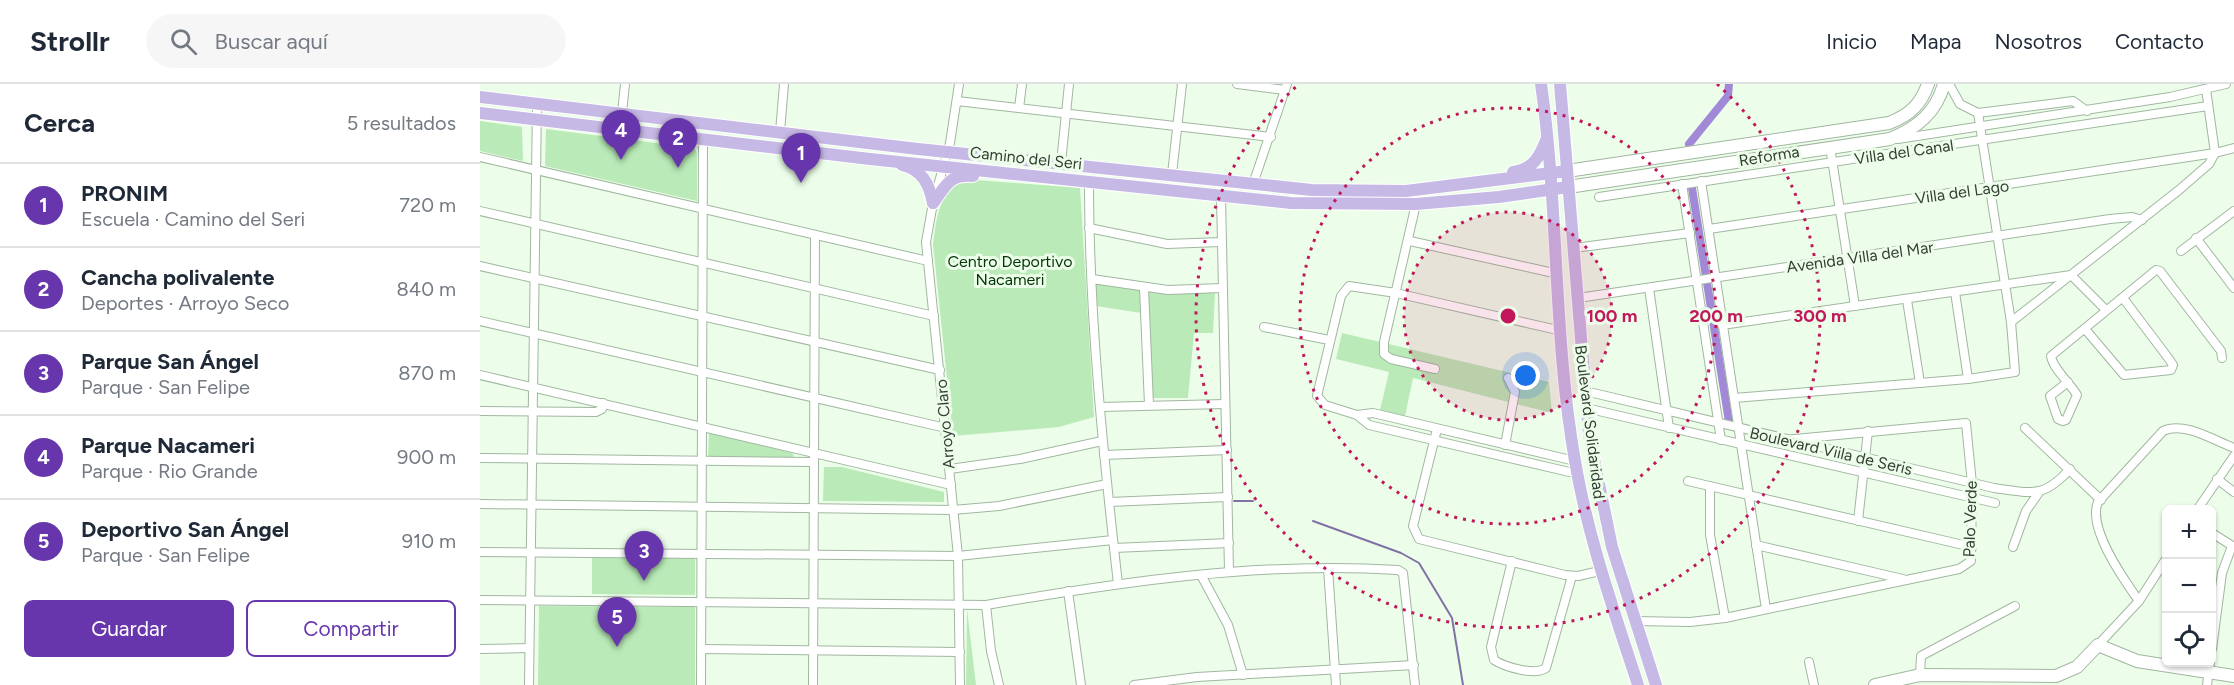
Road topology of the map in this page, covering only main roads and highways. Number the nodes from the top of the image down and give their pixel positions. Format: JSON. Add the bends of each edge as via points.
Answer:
{"nodes":[{"id":1,"x":1541,"y":84,"type":"edge"},
{"id":2,"x":1560,"y":84,"type":"edge"},
{"id":3,"x":1928,"y":84,"type":"edge"},
{"id":4,"x":1944,"y":84,"type":"edge"},
{"id":5,"x":480,"y":97,"type":"edge"},
{"id":6,"x":480,"y":113,"type":"edge"},
{"id":7,"x":1547,"y":137,"type":"junction"},
{"id":8,"x":1788,"y":139,"type":"junction"},
{"id":9,"x":1791,"y":153,"type":"junction"},
{"id":10,"x":870,"y":159,"type":"junction"},
{"id":11,"x":1567,"y":171,"type":"junction"},
{"id":12,"x":1551,"y":173,"type":"junction"},
{"id":13,"x":1013,"y":174,"type":"junction"},
{"id":14,"x":1450,"y":186,"type":"junction"},
{"id":15,"x":1568,"y":187,"type":"junction"},
{"id":16,"x":1553,"y":189,"type":"junction"},
{"id":17,"x":2208,"y":673,"type":"edge"},
{"id":18,"x":2234,"y":676,"type":"edge"},
{"id":19,"x":1975,"y":680,"type":"edge"},
{"id":20,"x":2057,"y":680,"type":"edge"},
{"id":21,"x":1638,"y":685,"type":"edge"},
{"id":22,"x":1656,"y":685,"type":"edge"},
{"id":23,"x":1875,"y":685,"type":"edge"}],
"edges":[{"from":1,"to":7,"type":"main road","name":"Boulevard Solidaridad"},
{"from":2,"to":11,"type":"main road","name":"Boulevard Solidaridad"},
{"from":3,"to":8,"type":"main road","name":"Reforma","via":[[1916,107],[1899,119]]},
{"from":4,"to":9,"type":"main road","name":"Reforma","via":[[1938,102],[1922,123],[1890,139]]},
{"from":5,"to":14,"type":"main road","name":"Camino del Seri","via":[[1253,184],[1361,192]]},
{"from":6,"to":10,"type":"main road","name":"Camino del Seri"},
{"from":7,"to":12,"type":"main road","name":"Boulevard Solidaridad"},
{"from":7,"to":14,"type":"main road","via":[[1528,168],[1475,177]]},
{"from":8,"to":9,"type":"main road"},
{"from":8,"to":11,"type":"main road","name":"Reforma"},
{"from":9,"to":15,"type":"main road","name":"Reforma"},
{"from":10,"to":13,"type":"main road","name":"Camino del Seri"},
{"from":10,"to":13,"type":"main road","via":[[918,172],[929,186],[933,203],[946,182],[957,176],[997,178]]},
{"from":11,"to":12,"type":"main road","name":"Camino del Seri"},
{"from":11,"to":15,"type":"main road","name":"Boulevard Solidaridad"},
{"from":12,"to":14,"type":"main road","name":"Camino del Seri"},
{"from":12,"to":16,"type":"main road","name":"Boulevard Solidaridad"},
{"from":13,"to":16,"type":"main road","name":"Camino del Seri","via":[[1291,203],[1416,204]]},
{"from":15,"to":16,"type":"main road","name":"Camino del Seri"},
{"from":15,"to":22,"type":"main road","name":"Boulevard Solidaridad","via":[[1586,408],[1599,495]]},
{"from":16,"to":21,"type":"main road","name":"Boulevard Solidaridad","via":[[1567,400],[1576,467],[1600,571]]},
{"from":17,"to":18,"type":"main road"},
{"from":17,"to":20,"type":"main road","via":[[2138,661],[2098,645],[2077,667]]},
{"from":19,"to":20,"type":"main road"},
{"from":19,"to":23,"type":"main road","via":[[1920,675]]}]}
